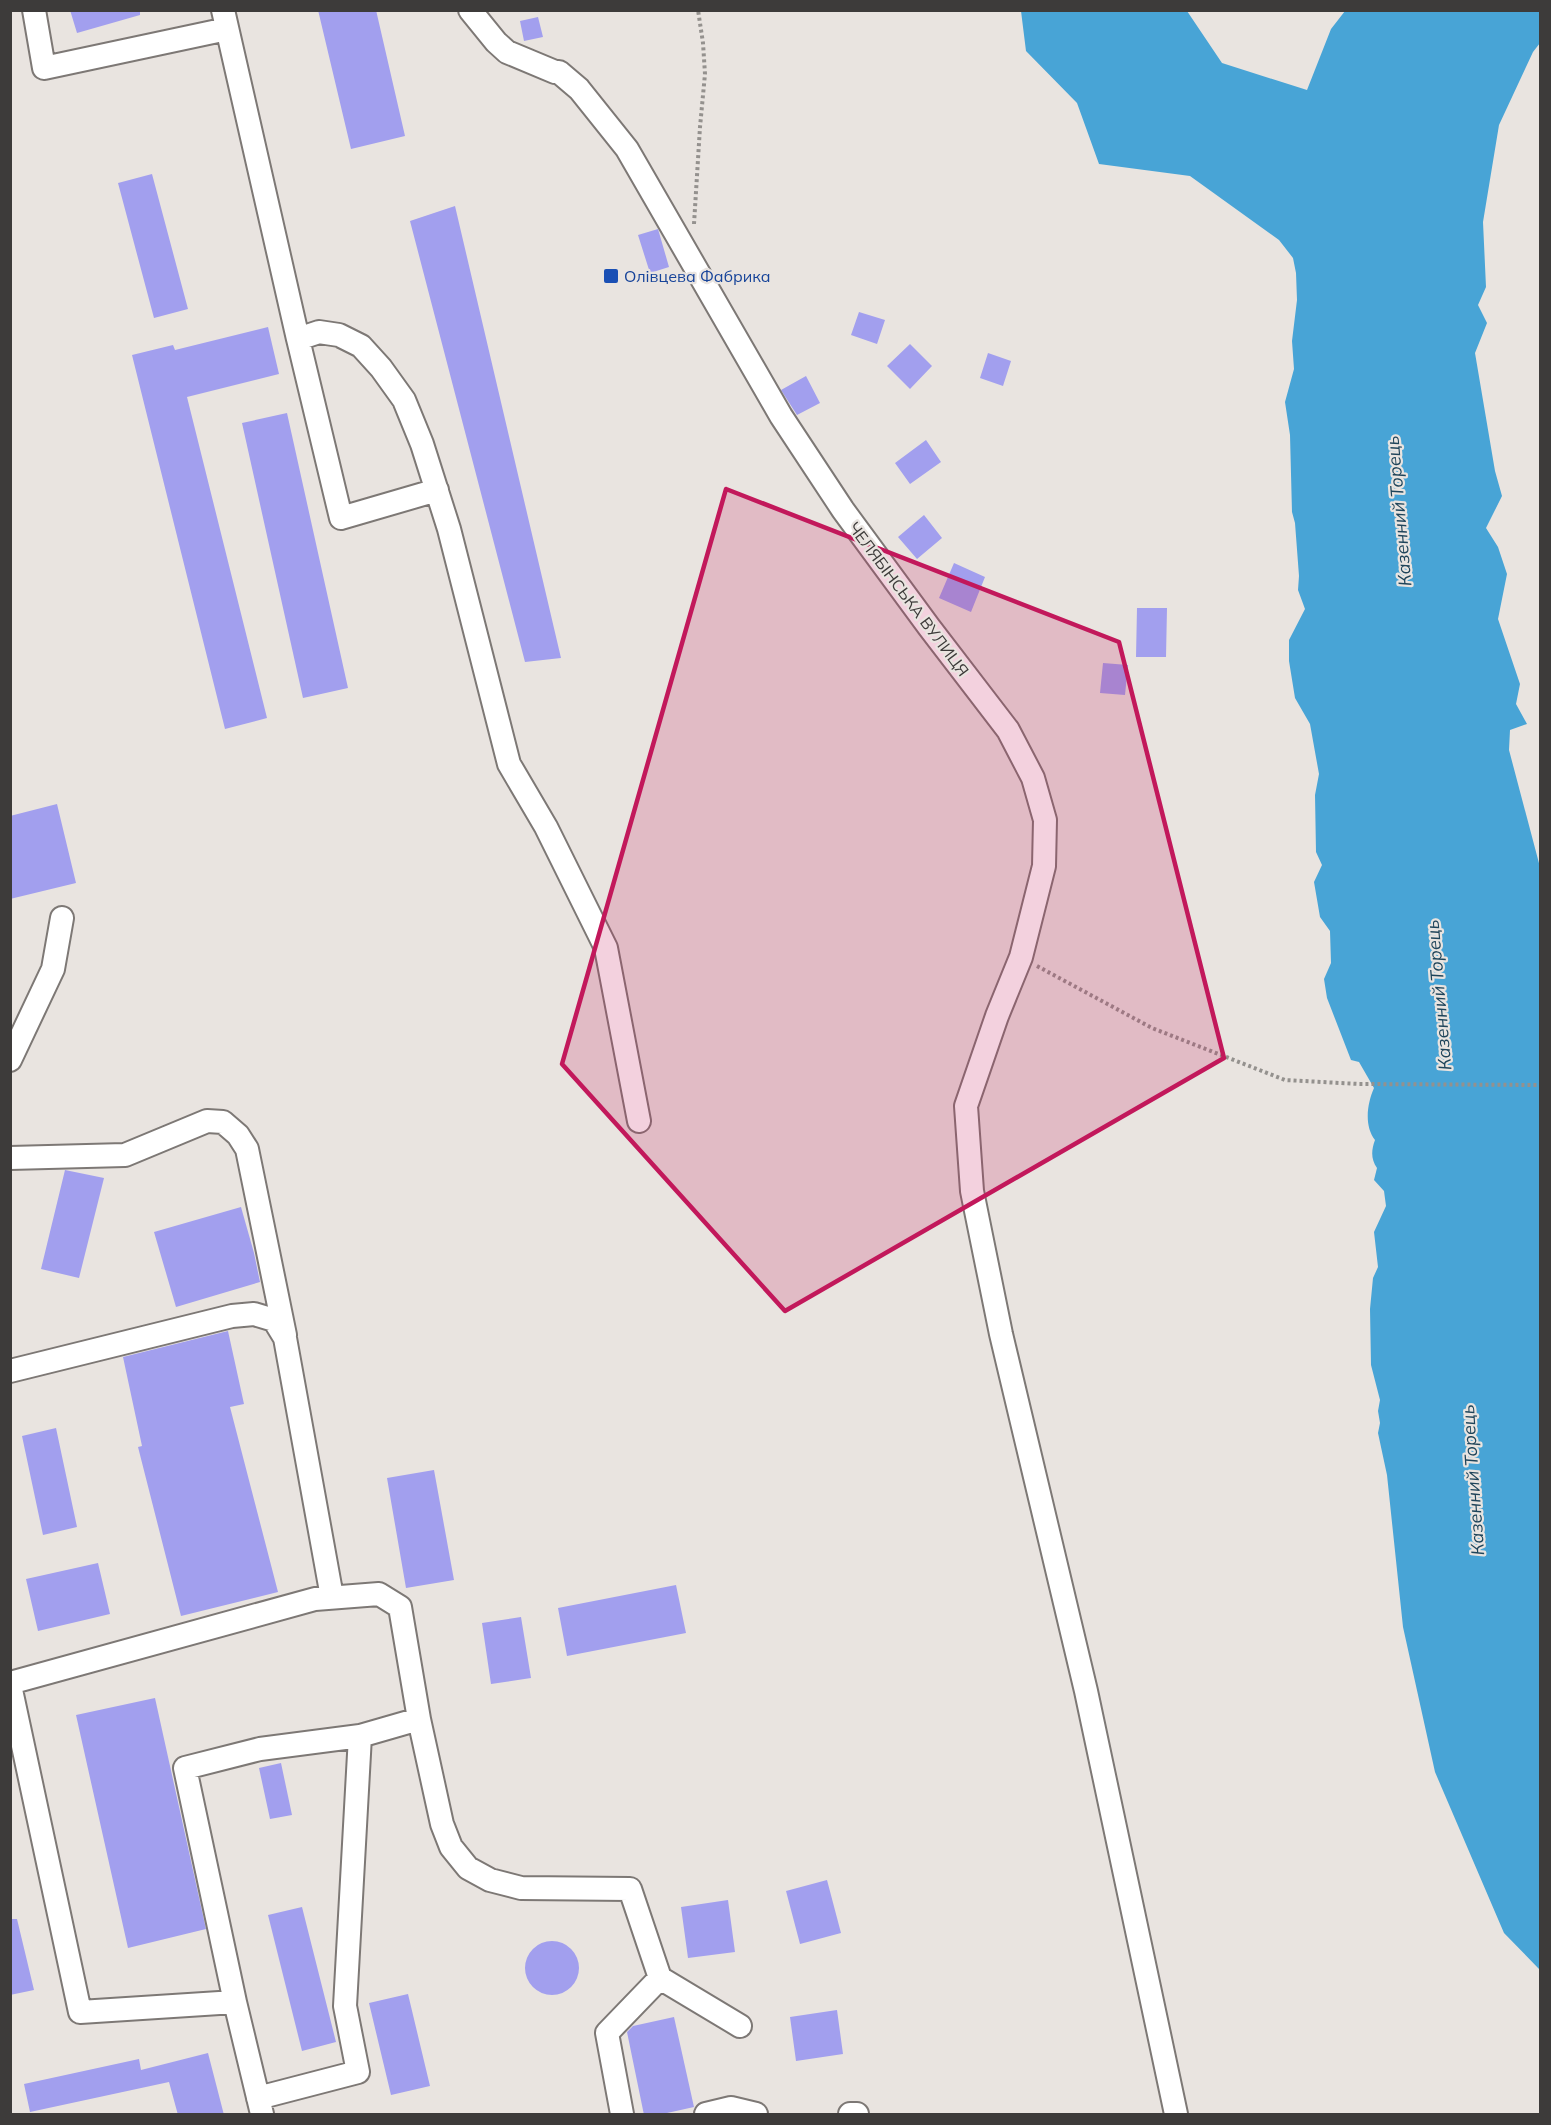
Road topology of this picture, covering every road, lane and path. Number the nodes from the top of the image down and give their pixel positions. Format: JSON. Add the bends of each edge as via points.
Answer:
{"nodes":[{"id":1,"x":34,"y":10,"type":"edge"},
{"id":2,"x":470,"y":10,"type":"edge"},
{"id":3,"x":698,"y":10,"type":"edge"},
{"id":4,"x":225,"y":20,"type":"edge"},
{"id":5,"x":694,"y":227,"type":"dead end"},
{"id":6,"x":298,"y":339,"type":"junction"},
{"id":7,"x":437,"y":490,"type":"junction"},
{"id":8,"x":62,"y":918,"type":"dead end"},
{"id":9,"x":1021,"y":957,"type":"junction"},
{"id":10,"x":10,"y":1060,"type":"edge"},
{"id":11,"x":1540,"y":1085,"type":"edge"},
{"id":12,"x":639,"y":1121,"type":"dead end"},
{"id":13,"x":10,"y":1158,"type":"edge"},
{"id":14,"x":285,"y":1338,"type":"junction"},
{"id":15,"x":10,"y":1371,"type":"edge"},
{"id":16,"x":332,"y":1597,"type":"junction"},
{"id":17,"x":10,"y":1684,"type":"edge"},
{"id":18,"x":419,"y":1719,"type":"junction"},
{"id":19,"x":360,"y":1736,"type":"junction"},
{"id":20,"x":660,"y":1978,"type":"junction"},
{"id":21,"x":235,"y":2002,"type":"junction"},
{"id":22,"x":740,"y":2026,"type":"dead end"},
{"id":23,"x":260,"y":2106,"type":"edge"},
{"id":24,"x":622,"y":2115,"type":"edge"},
{"id":25,"x":706,"y":2115,"type":"edge"},
{"id":26,"x":756,"y":2115,"type":"edge"},
{"id":27,"x":850,"y":2115,"type":"edge"},
{"id":28,"x":857,"y":2115,"type":"edge"},
{"id":29,"x":1176,"y":2115,"type":"edge"}],
"edges":[{"from":1,"to":4,"type":"street","via":[[44,68]]},
{"from":2,"to":9,"type":"street","name":"ЧЕЛЯБІНСЬКА ВУЛИЦЯ","via":[[507,52],[559,72],[579,89],[627,149],[781,416],[843,510],[1008,730],[1033,778],[1045,820],[1044,866]]},
{"from":3,"to":5,"type":"path","via":[[705,74]]},
{"from":4,"to":6,"type":"street"},
{"from":6,"to":7,"type":"street","via":[[319,332],[339,335],[361,346],[375,360],[404,400]]},
{"from":6,"to":7,"type":"street","via":[[341,518]]},
{"from":7,"to":12,"type":"street","via":[[510,764],[606,948]]},
{"from":8,"to":10,"type":"street","via":[[53,969]]},
{"from":9,"to":11,"type":"path","via":[[1152,1028],[1285,1080]]},
{"from":9,"to":29,"type":"street","name":"ЧЕЛЯБІНСЬКА ВУЛИЦЯ","via":[[966,1106],[972,1191],[1001,1334],[1086,1691]]},
{"from":13,"to":14,"type":"street","via":[[125,1155],[207,1121],[223,1122],[247,1149]]},
{"from":14,"to":15,"type":"street","via":[[274,1320],[254,1314],[232,1316]]},
{"from":14,"to":16,"type":"street"},
{"from":16,"to":17,"type":"street"},
{"from":16,"to":18,"type":"street","via":[[379,1593],[400,1607]]},
{"from":17,"to":21,"type":"street","via":[[80,2012]]},
{"from":18,"to":19,"type":"street"},
{"from":18,"to":20,"type":"street","via":[[442,1824],[451,1846],[468,1868],[490,1880],[521,1888],[630,1889]]},
{"from":19,"to":21,"type":"street","via":[[260,1749],[185,1767]]},
{"from":19,"to":23,"type":"street","via":[[345,2006],[358,2072]]},
{"from":20,"to":22,"type":"street"},
{"from":20,"to":24,"type":"street","via":[[606,2033]]},
{"from":21,"to":23,"type":"street"},
{"from":25,"to":26,"type":"street","via":[[731,2108]]},
{"from":27,"to":28,"type":"street"}]}
